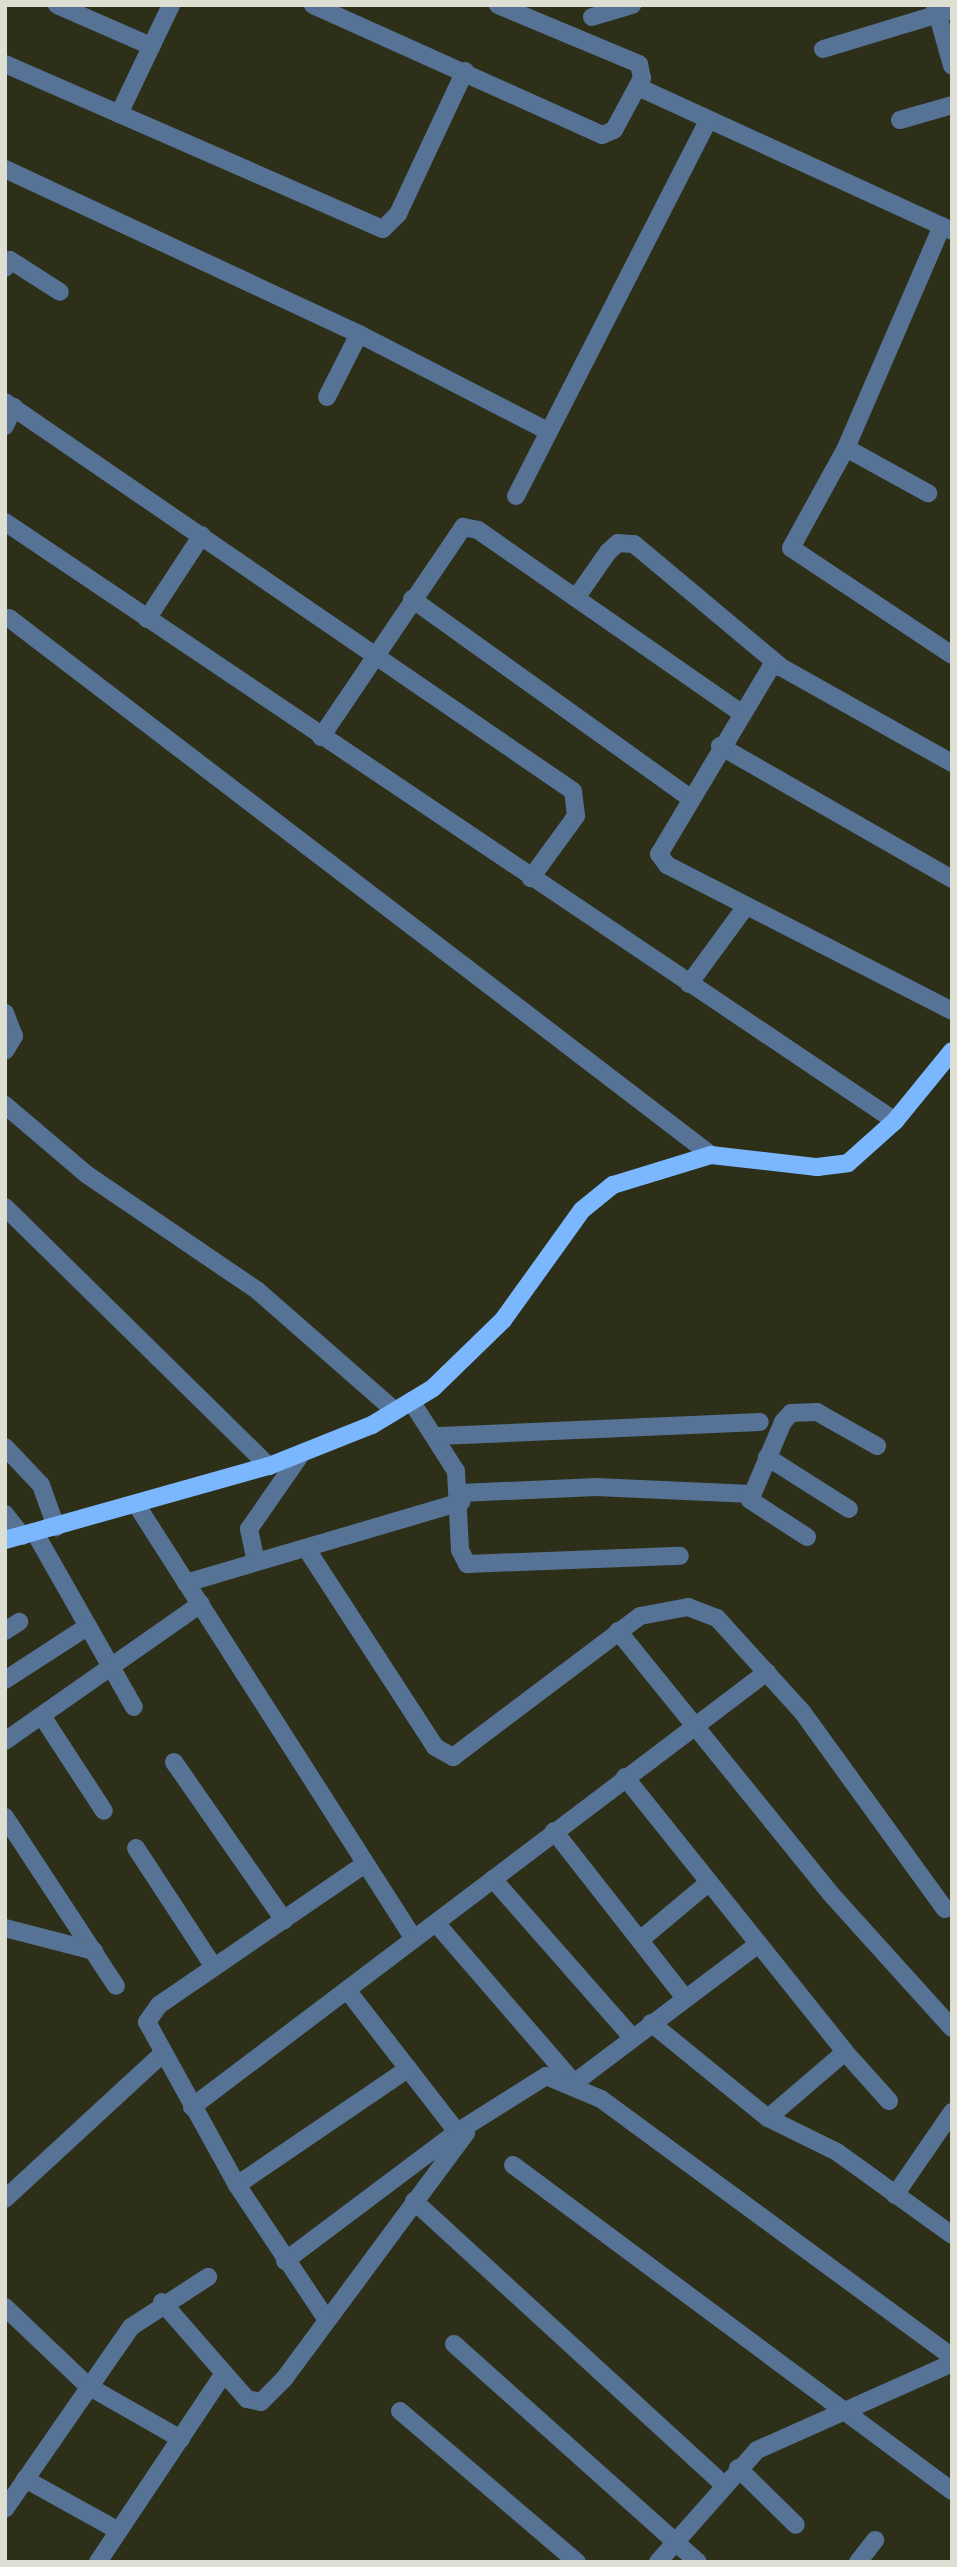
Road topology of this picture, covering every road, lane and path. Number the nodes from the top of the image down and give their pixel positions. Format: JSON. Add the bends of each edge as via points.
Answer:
{"nodes":[{"id":1,"x":57,"y":5,"type":"edge"},
{"id":2,"x":172,"y":5,"type":"edge"},
{"id":3,"x":313,"y":5,"type":"edge"},
{"id":4,"x":498,"y":5,"type":"edge"},
{"id":5,"x":632,"y":5,"type":"edge"},
{"id":6,"x":941,"y":9,"type":"edge"},
{"id":7,"x":592,"y":17,"type":"dead end"},
{"id":8,"x":151,"y":46,"type":"junction"},
{"id":9,"x":823,"y":48,"type":"dead end"},
{"id":10,"x":5,"y":64,"type":"edge"},
{"id":11,"x":952,"y":66,"type":"edge"},
{"id":12,"x":465,"y":72,"type":"junction"},
{"id":13,"x":638,"y":87,"type":"junction"},
{"id":14,"x":952,"y":105,"type":"edge"},
{"id":15,"x":119,"y":114,"type":"junction"},
{"id":16,"x":708,"y":120,"type":"junction"},
{"id":17,"x":900,"y":120,"type":"dead end"},
{"id":18,"x":5,"y":169,"type":"edge"},
{"id":19,"x":947,"y":229,"type":"edge"},
{"id":20,"x":5,"y":268,"type":"edge"},
{"id":21,"x":60,"y":292,"type":"dead end"},
{"id":22,"x":359,"y":334,"type":"junction"},
{"id":23,"x":327,"y":397,"type":"dead end"},
{"id":24,"x":10,"y":404,"type":"edge"},
{"id":25,"x":5,"y":426,"type":"edge"},
{"id":26,"x":548,"y":430,"type":"junction"},
{"id":27,"x":846,"y":448,"type":"junction"},
{"id":28,"x":928,"y":493,"type":"dead end"},
{"id":29,"x":516,"y":496,"type":"dead end"},
{"id":30,"x":5,"y":522,"type":"edge"},
{"id":31,"x":202,"y":535,"type":"junction"},
{"id":32,"x":576,"y":598,"type":"junction"},
{"id":33,"x":412,"y":599,"type":"junction"},
{"id":34,"x":9,"y":618,"type":"dead end"},
{"id":35,"x":147,"y":619,"type":"junction"},
{"id":36,"x":378,"y":652,"type":"junction"},
{"id":37,"x":952,"y":655,"type":"edge"},
{"id":38,"x":781,"y":667,"type":"junction"},
{"id":39,"x":740,"y":712,"type":"junction"},
{"id":40,"x":321,"y":737,"type":"junction"},
{"id":41,"x":720,"y":746,"type":"junction"},
{"id":42,"x":952,"y":763,"type":"edge"},
{"id":43,"x":690,"y":797,"type":"junction"},
{"id":44,"x":531,"y":878,"type":"junction"},
{"id":45,"x":952,"y":879,"type":"edge"},
{"id":46,"x":747,"y":906,"type":"junction"},
{"id":47,"x":690,"y":984,"type":"junction"},
{"id":48,"x":952,"y":1011,"type":"edge"},
{"id":49,"x":5,"y":1013,"type":"edge"},
{"id":50,"x":5,"y":1051,"type":"edge"},
{"id":51,"x":952,"y":1051,"type":"edge"},
{"id":52,"x":5,"y":1105,"type":"edge"},
{"id":53,"x":895,"y":1121,"type":"junction"},
{"id":54,"x":712,"y":1155,"type":"junction"},
{"id":55,"x":5,"y":1207,"type":"edge"},
{"id":56,"x":411,"y":1401,"type":"junction"},
{"id":57,"x":395,"y":1411,"type":"junction"},
{"id":58,"x":760,"y":1422,"type":"dead end"},
{"id":59,"x":439,"y":1436,"type":"junction"},
{"id":60,"x":877,"y":1446,"type":"dead end"},
{"id":61,"x":5,"y":1447,"type":"edge"},
{"id":62,"x":299,"y":1457,"type":"junction"},
{"id":63,"x":767,"y":1457,"type":"junction"},
{"id":64,"x":269,"y":1466,"type":"junction"},
{"id":65,"x":752,"y":1494,"type":"junction"},
{"id":66,"x":461,"y":1497,"type":"junction"},
{"id":67,"x":136,"y":1504,"type":"junction"},
{"id":68,"x":849,"y":1508,"type":"dead end"},
{"id":69,"x":5,"y":1514,"type":"edge"},
{"id":70,"x":56,"y":1527,"type":"junction"},
{"id":71,"x":21,"y":1536,"type":"edge"},
{"id":72,"x":807,"y":1536,"type":"dead end"},
{"id":73,"x":306,"y":1548,"type":"junction"},
{"id":74,"x":680,"y":1556,"type":"dead end"},
{"id":75,"x":257,"y":1562,"type":"junction"},
{"id":76,"x":186,"y":1583,"type":"junction"},
{"id":77,"x":201,"y":1604,"type":"junction"},
{"id":78,"x":88,"y":1626,"type":"junction"},
{"id":79,"x":618,"y":1631,"type":"junction"},
{"id":80,"x":111,"y":1667,"type":"junction"},
{"id":81,"x":767,"y":1672,"type":"junction"},
{"id":82,"x":5,"y":1680,"type":"edge"},
{"id":83,"x":134,"y":1707,"type":"dead end"},
{"id":84,"x":42,"y":1716,"type":"junction"},
{"id":85,"x":692,"y":1728,"type":"junction"},
{"id":86,"x":5,"y":1741,"type":"edge"},
{"id":87,"x":174,"y":1762,"type":"dead end"},
{"id":88,"x":625,"y":1777,"type":"junction"},
{"id":89,"x":104,"y":1811,"type":"dead end"},
{"id":90,"x":5,"y":1817,"type":"edge"},
{"id":91,"x":554,"y":1831,"type":"junction"},
{"id":92,"x":12,"y":1844,"type":"edge"},
{"id":93,"x":136,"y":1848,"type":"dead end"},
{"id":94,"x":365,"y":1864,"type":"junction"},
{"id":95,"x":494,"y":1879,"type":"junction"},
{"id":96,"x":707,"y":1884,"type":"junction"},
{"id":97,"x":945,"y":1909,"type":"dead end"},
{"id":98,"x":284,"y":1920,"type":"junction"},
{"id":99,"x":436,"y":1923,"type":"junction"},
{"id":100,"x":5,"y":1928,"type":"edge"},
{"id":101,"x":414,"y":1939,"type":"junction"},
{"id":102,"x":640,"y":1940,"type":"junction"},
{"id":103,"x":756,"y":1946,"type":"junction"},
{"id":104,"x":94,"y":1951,"type":"junction"},
{"id":105,"x":214,"y":1967,"type":"junction"},
{"id":106,"x":116,"y":1986,"type":"dead end"},
{"id":107,"x":347,"y":1990,"type":"junction"},
{"id":108,"x":685,"y":1998,"type":"junction"},
{"id":109,"x":651,"y":2023,"type":"junction"},
{"id":110,"x":952,"y":2028,"type":"edge"},
{"id":111,"x":632,"y":2037,"type":"junction"},
{"id":112,"x":845,"y":2052,"type":"junction"},
{"id":113,"x":162,"y":2054,"type":"junction"},
{"id":114,"x":408,"y":2069,"type":"junction"},
{"id":115,"x":574,"y":2083,"type":"junction"},
{"id":116,"x":889,"y":2101,"type":"dead end"},
{"id":117,"x":192,"y":2107,"type":"junction"},
{"id":118,"x":479,"y":2117,"type":"junction"},
{"id":119,"x":768,"y":2118,"type":"junction"},
{"id":120,"x":949,"y":2120,"type":"edge"},
{"id":121,"x":457,"y":2132,"type":"junction"},
{"id":122,"x":513,"y":2165,"type":"dead end"},
{"id":123,"x":237,"y":2185,"type":"junction"},
{"id":124,"x":895,"y":2195,"type":"junction"},
{"id":125,"x":5,"y":2199,"type":"edge"},
{"id":126,"x":414,"y":2201,"type":"junction"},
{"id":127,"x":952,"y":2235,"type":"edge"},
{"id":128,"x":285,"y":2260,"type":"junction"},
{"id":129,"x":208,"y":2277,"type":"dead end"},
{"id":130,"x":162,"y":2302,"type":"junction"},
{"id":131,"x":5,"y":2307,"type":"edge"},
{"id":132,"x":325,"y":2317,"type":"junction"},
{"id":133,"x":454,"y":2344,"type":"dead end"},
{"id":134,"x":952,"y":2357,"type":"edge"},
{"id":135,"x":952,"y":2363,"type":"edge"},
{"id":136,"x":224,"y":2373,"type":"junction"},
{"id":137,"x":88,"y":2386,"type":"junction"},
{"id":138,"x":400,"y":2411,"type":"dead end"},
{"id":139,"x":846,"y":2412,"type":"junction"},
{"id":140,"x":181,"y":2439,"type":"junction"},
{"id":141,"x":738,"y":2468,"type":"junction"},
{"id":142,"x":25,"y":2479,"type":"junction"},
{"id":143,"x":722,"y":2483,"type":"junction"},
{"id":144,"x":952,"y":2491,"type":"edge"},
{"id":145,"x":5,"y":2509,"type":"edge"},
{"id":146,"x":796,"y":2525,"type":"dead end"},
{"id":147,"x":119,"y":2531,"type":"junction"},
{"id":148,"x":673,"y":2540,"type":"junction"},
{"id":149,"x":875,"y":2540,"type":"dead end"},
{"id":150,"x":98,"y":2562,"type":"edge"},
{"id":151,"x":577,"y":2562,"type":"edge"},
{"id":152,"x":658,"y":2562,"type":"edge"},
{"id":153,"x":698,"y":2562,"type":"edge"},
{"id":154,"x":858,"y":2562,"type":"edge"}],
"edges":[{"from":1,"to":8,"type":"street"},
{"from":2,"to":8,"type":"street"},
{"from":3,"to":12,"type":"street"},
{"from":4,"to":13,"type":"street","via":[[639,64]]},
{"from":5,"to":7,"type":"street"},
{"from":6,"to":9,"type":"street"},
{"from":6,"to":11,"type":"street"},
{"from":8,"to":15,"type":"street"},
{"from":10,"to":15,"type":"street"},
{"from":12,"to":13,"type":"street","via":[[602,135],[614,130]]},
{"from":12,"to":15,"type":"street","via":[[398,214],[383,229]]},
{"from":13,"to":16,"type":"street"},
{"from":14,"to":17,"type":"street"},
{"from":16,"to":19,"type":"street"},
{"from":16,"to":26,"type":"street"},
{"from":18,"to":22,"type":"street"},
{"from":19,"to":27,"type":"street"},
{"from":20,"to":21,"type":"street","via":[[10,260]]},
{"from":22,"to":23,"type":"street"},
{"from":22,"to":26,"type":"street"},
{"from":24,"to":25,"type":"street"},
{"from":24,"to":31,"type":"street"},
{"from":26,"to":29,"type":"street"},
{"from":27,"to":28,"type":"street"},
{"from":27,"to":37,"type":"street","via":[[791,548]]},
{"from":30,"to":35,"type":"street"},
{"from":31,"to":35,"type":"street"},
{"from":31,"to":36,"type":"street"},
{"from":32,"to":33,"type":"street","via":[[478,530],[463,527]]},
{"from":32,"to":38,"type":"street","via":[[608,552],[618,543],[634,544]]},
{"from":32,"to":39,"type":"street"},
{"from":33,"to":36,"type":"street"},
{"from":33,"to":43,"type":"street"},
{"from":34,"to":54,"type":"street"},
{"from":35,"to":40,"type":"street"},
{"from":36,"to":40,"type":"street"},
{"from":36,"to":44,"type":"street","via":[[573,791],[576,816]]},
{"from":38,"to":39,"type":"street","via":[[761,677]]},
{"from":38,"to":42,"type":"street"},
{"from":39,"to":41,"type":"street"},
{"from":40,"to":44,"type":"street"},
{"from":41,"to":43,"type":"street"},
{"from":41,"to":45,"type":"street"},
{"from":43,"to":46,"type":"street","via":[[659,854],[667,865]]},
{"from":44,"to":47,"type":"street"},
{"from":46,"to":47,"type":"street"},
{"from":46,"to":48,"type":"street"},
{"from":47,"to":53,"type":"street"},
{"from":49,"to":50,"type":"street","via":[[14,1035]]},
{"from":51,"to":53,"type":"main road"},
{"from":52,"to":57,"type":"street","via":[[86,1174],[258,1291]]},
{"from":53,"to":54,"type":"main road","via":[[858,1156],[835,1166]]},
{"from":54,"to":56,"type":"main road","via":[[613,1185],[582,1210],[503,1320]]},
{"from":55,"to":64,"type":"street"},
{"from":56,"to":57,"type":"main road"},
{"from":56,"to":59,"type":"street"},
{"from":57,"to":62,"type":"main road"},
{"from":58,"to":59,"type":"street"},
{"from":59,"to":66,"type":"street"},
{"from":60,"to":63,"type":"street","via":[[803,1410],[783,1422]]},
{"from":61,"to":70,"type":"street","via":[[41,1485]]},
{"from":62,"to":64,"type":"main road"},
{"from":62,"to":75,"type":"street","via":[[249,1529]]},
{"from":63,"to":65,"type":"street"},
{"from":63,"to":68,"type":"street"},
{"from":64,"to":67,"type":"main road"},
{"from":65,"to":66,"type":"street","via":[[596,1487]]},
{"from":65,"to":72,"type":"street","via":[[750,1500]]},
{"from":66,"to":73,"type":"street"},
{"from":66,"to":74,"type":"street","via":[[461,1559],[474,1566]]},
{"from":67,"to":70,"type":"main road"},
{"from":67,"to":76,"type":"street"},
{"from":69,"to":71,"type":"street"},
{"from":70,"to":71,"type":"main road"},
{"from":71,"to":78,"type":"street"},
{"from":73,"to":75,"type":"street"},
{"from":73,"to":79,"type":"street","via":[[442,1755],[460,1753]]},
{"from":75,"to":76,"type":"street"},
{"from":76,"to":77,"type":"street"},
{"from":77,"to":80,"type":"street"},
{"from":77,"to":94,"type":"street"},
{"from":78,"to":80,"type":"street"},
{"from":78,"to":82,"type":"street"},
{"from":79,"to":81,"type":"street","via":[[661,1608],[688,1607],[717,1618]]},
{"from":79,"to":85,"type":"street"},
{"from":80,"to":83,"type":"street"},
{"from":80,"to":84,"type":"street"},
{"from":81,"to":85,"type":"street"},
{"from":81,"to":97,"type":"street"},
{"from":84,"to":86,"type":"street"},
{"from":84,"to":89,"type":"street"},
{"from":85,"to":88,"type":"street"},
{"from":85,"to":110,"type":"street"},
{"from":87,"to":98,"type":"street"},
{"from":88,"to":91,"type":"street"},
{"from":88,"to":96,"type":"street"},
{"from":90,"to":92,"type":"street"},
{"from":91,"to":95,"type":"street"},
{"from":91,"to":102,"type":"street"},
{"from":92,"to":104,"type":"street"},
{"from":93,"to":105,"type":"street"},
{"from":94,"to":98,"type":"street"},
{"from":94,"to":101,"type":"street"},
{"from":95,"to":99,"type":"street"},
{"from":95,"to":111,"type":"street"},
{"from":96,"to":102,"type":"street"},
{"from":96,"to":103,"type":"street"},
{"from":98,"to":105,"type":"street"},
{"from":99,"to":101,"type":"street"},
{"from":99,"to":115,"type":"street"},
{"from":100,"to":104,"type":"street"},
{"from":101,"to":107,"type":"street"},
{"from":102,"to":108,"type":"street"},
{"from":103,"to":108,"type":"street"},
{"from":103,"to":112,"type":"street"},
{"from":104,"to":106,"type":"street"},
{"from":105,"to":113,"type":"street","via":[[150,2014],[147,2022]]},
{"from":107,"to":114,"type":"street"},
{"from":107,"to":117,"type":"street"},
{"from":108,"to":109,"type":"street"},
{"from":109,"to":111,"type":"street"},
{"from":109,"to":119,"type":"street"},
{"from":111,"to":115,"type":"street"},
{"from":112,"to":116,"type":"street"},
{"from":112,"to":119,"type":"street"},
{"from":113,"to":117,"type":"street"},
{"from":113,"to":125,"type":"street"},
{"from":114,"to":121,"type":"street"},
{"from":114,"to":123,"type":"street"},
{"from":115,"to":118,"type":"street","via":[[546,2076]]},
{"from":115,"to":134,"type":"street"},
{"from":117,"to":123,"type":"street"},
{"from":118,"to":121,"type":"street"},
{"from":118,"to":126,"type":"street"},
{"from":119,"to":124,"type":"street","via":[[836,2151]]},
{"from":120,"to":124,"type":"street"},
{"from":121,"to":128,"type":"street"},
{"from":122,"to":139,"type":"street"},
{"from":123,"to":128,"type":"street"},
{"from":124,"to":127,"type":"street"},
{"from":126,"to":132,"type":"street"},
{"from":126,"to":143,"type":"street"},
{"from":128,"to":132,"type":"street"},
{"from":129,"to":130,"type":"street"},
{"from":130,"to":136,"type":"street"},
{"from":130,"to":137,"type":"street","via":[[131,2326]]},
{"from":131,"to":137,"type":"street"},
{"from":132,"to":136,"type":"street","via":[[284,2379],[261,2402],[247,2399]]},
{"from":133,"to":148,"type":"street"},
{"from":135,"to":139,"type":"street"},
{"from":136,"to":140,"type":"street"},
{"from":137,"to":140,"type":"street"},
{"from":137,"to":142,"type":"street"},
{"from":138,"to":151,"type":"street"},
{"from":139,"to":141,"type":"street","via":[[757,2450]]},
{"from":139,"to":144,"type":"street"},
{"from":140,"to":147,"type":"street"},
{"from":141,"to":143,"type":"street"},
{"from":141,"to":146,"type":"street"},
{"from":142,"to":145,"type":"street"},
{"from":142,"to":147,"type":"street"},
{"from":143,"to":148,"type":"street"},
{"from":147,"to":150,"type":"street"},
{"from":148,"to":152,"type":"street"},
{"from":148,"to":153,"type":"street"},
{"from":149,"to":154,"type":"street"}]}
